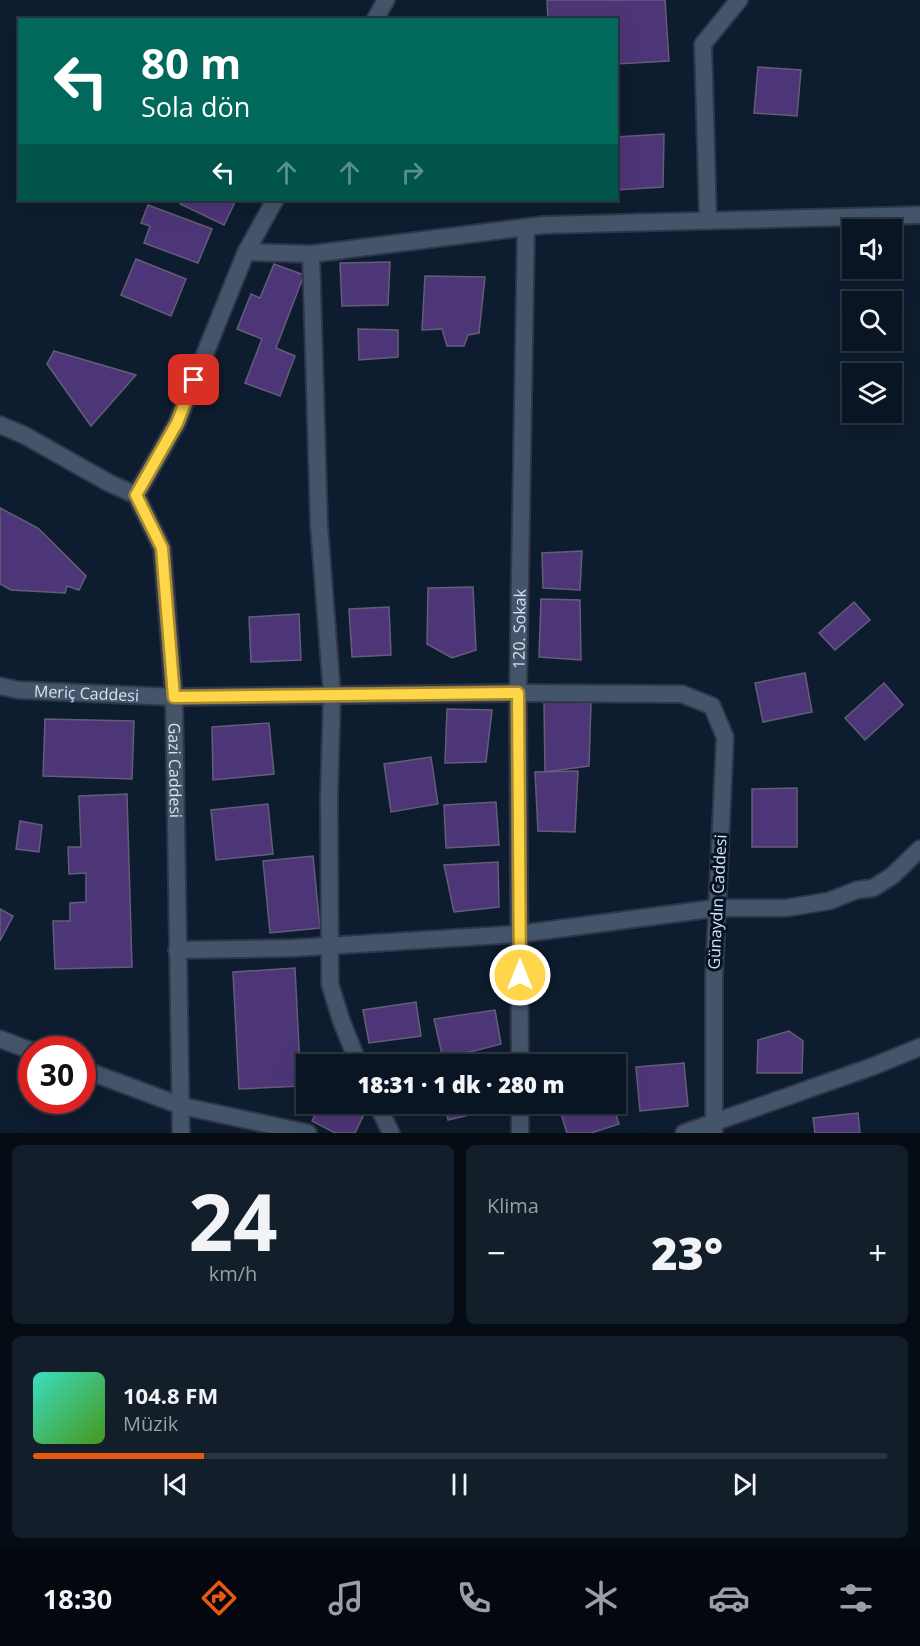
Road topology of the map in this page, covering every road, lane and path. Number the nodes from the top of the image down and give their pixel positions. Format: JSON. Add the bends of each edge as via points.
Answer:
{"nodes":[{"id":1,"x":386,"y":0,"type":"edge"},
{"id":2,"x":739,"y":0,"type":"edge"},
{"id":3,"x":376,"y":18,"type":"edge"},
{"id":4,"x":274,"y":201,"type":"edge"},
{"id":5,"x":920,"y":215,"type":"edge"},
{"id":6,"x":708,"y":221,"type":"junction"},
{"id":7,"x":526,"y":227,"type":"junction"},
{"id":8,"x":246,"y":252,"type":"junction"},
{"id":9,"x":311,"y":254,"type":"junction"},
{"id":10,"x":0,"y":425,"type":"edge"},
{"id":11,"x":136,"y":495,"type":"junction"},
{"id":12,"x":0,"y":686,"type":"edge"},
{"id":13,"x":518,"y":693,"type":"junction"},
{"id":14,"x":332,"y":694,"type":"junction"},
{"id":15,"x":682,"y":694,"type":"joint"},
{"id":16,"x":174,"y":697,"type":"junction"},
{"id":17,"x":920,"y":849,"type":"edge"},
{"id":18,"x":717,"y":908,"type":"junction"},
{"id":19,"x":519,"y":934,"type":"junction"},
{"id":20,"x":330,"y":946,"type":"junction"},
{"id":21,"x":177,"y":950,"type":"junction"},
{"id":22,"x":0,"y":1039,"type":"edge"},
{"id":23,"x":18,"y":1046,"type":"edge"},
{"id":24,"x":920,"y":1047,"type":"edge"},
{"id":25,"x":355,"y":1054,"type":"edge"},
{"id":26,"x":520,"y":1054,"type":"edge"},
{"id":27,"x":96,"y":1075,"type":"edge"},
{"id":28,"x":182,"y":1106,"type":"junction"},
{"id":29,"x":381,"y":1114,"type":"edge"},
{"id":30,"x":520,"y":1114,"type":"edge"},
{"id":31,"x":714,"y":1128,"type":"edge"},
{"id":32,"x":181,"y":1133,"type":"edge"},
{"id":33,"x":308,"y":1133,"type":"edge"},
{"id":34,"x":390,"y":1133,"type":"edge"},
{"id":35,"x":520,"y":1133,"type":"edge"},
{"id":36,"x":684,"y":1133,"type":"edge"}],
"edges":[{"from":1,"to":3,"type":"street"},
{"from":2,"to":6,"type":"street","via":[[704,44]]},
{"from":4,"to":8,"type":"street"},
{"from":5,"to":6,"type":"street"},
{"from":6,"to":7,"type":"street"},
{"from":7,"to":9,"type":"street"},
{"from":7,"to":13,"type":"street","name":"120. Sokak"},
{"from":8,"to":9,"type":"street"},
{"from":8,"to":11,"type":"street","via":[[177,423]]},
{"from":9,"to":14,"type":"street","via":[[319,525]]},
{"from":10,"to":11,"type":"street"},
{"from":11,"to":16,"type":"street","name":"Gazi Caddesi","via":[[162,548]]},
{"from":12,"to":16,"type":"street","name":"Meriç Caddesi"},
{"from":13,"to":14,"type":"street","name":"Meriç Caddesi"},
{"from":13,"to":15,"type":"street","name":"Meriç Caddesi"},
{"from":13,"to":19,"type":"street","name":"120. Sokak"},
{"from":14,"to":16,"type":"street","name":"Meriç Caddesi"},
{"from":14,"to":20,"type":"street"},
{"from":15,"to":18,"type":"street","name":"Günaydın Caddesi","via":[[712,706],[725,737]]},
{"from":16,"to":21,"type":"street","name":"Gazi Caddesi"},
{"from":17,"to":18,"type":"street","via":[[873,888],[829,901],[786,908]]},
{"from":18,"to":19,"type":"street"},
{"from":18,"to":31,"type":"street","name":"Günaydın Caddesi"},
{"from":19,"to":20,"type":"street"},
{"from":19,"to":26,"type":"street","name":"120. Sokak"},
{"from":20,"to":21,"type":"street"},
{"from":20,"to":25,"type":"street","via":[[330,984]]},
{"from":21,"to":28,"type":"street","name":"Gazi Caddesi"},
{"from":22,"to":23,"type":"street"},
{"from":24,"to":31,"type":"street"},
{"from":27,"to":28,"type":"street"},
{"from":28,"to":32,"type":"street","name":"Gazi Caddesi"},
{"from":28,"to":33,"type":"street"},
{"from":29,"to":34,"type":"street"},
{"from":30,"to":35,"type":"street"},
{"from":31,"to":36,"type":"street"}]}
